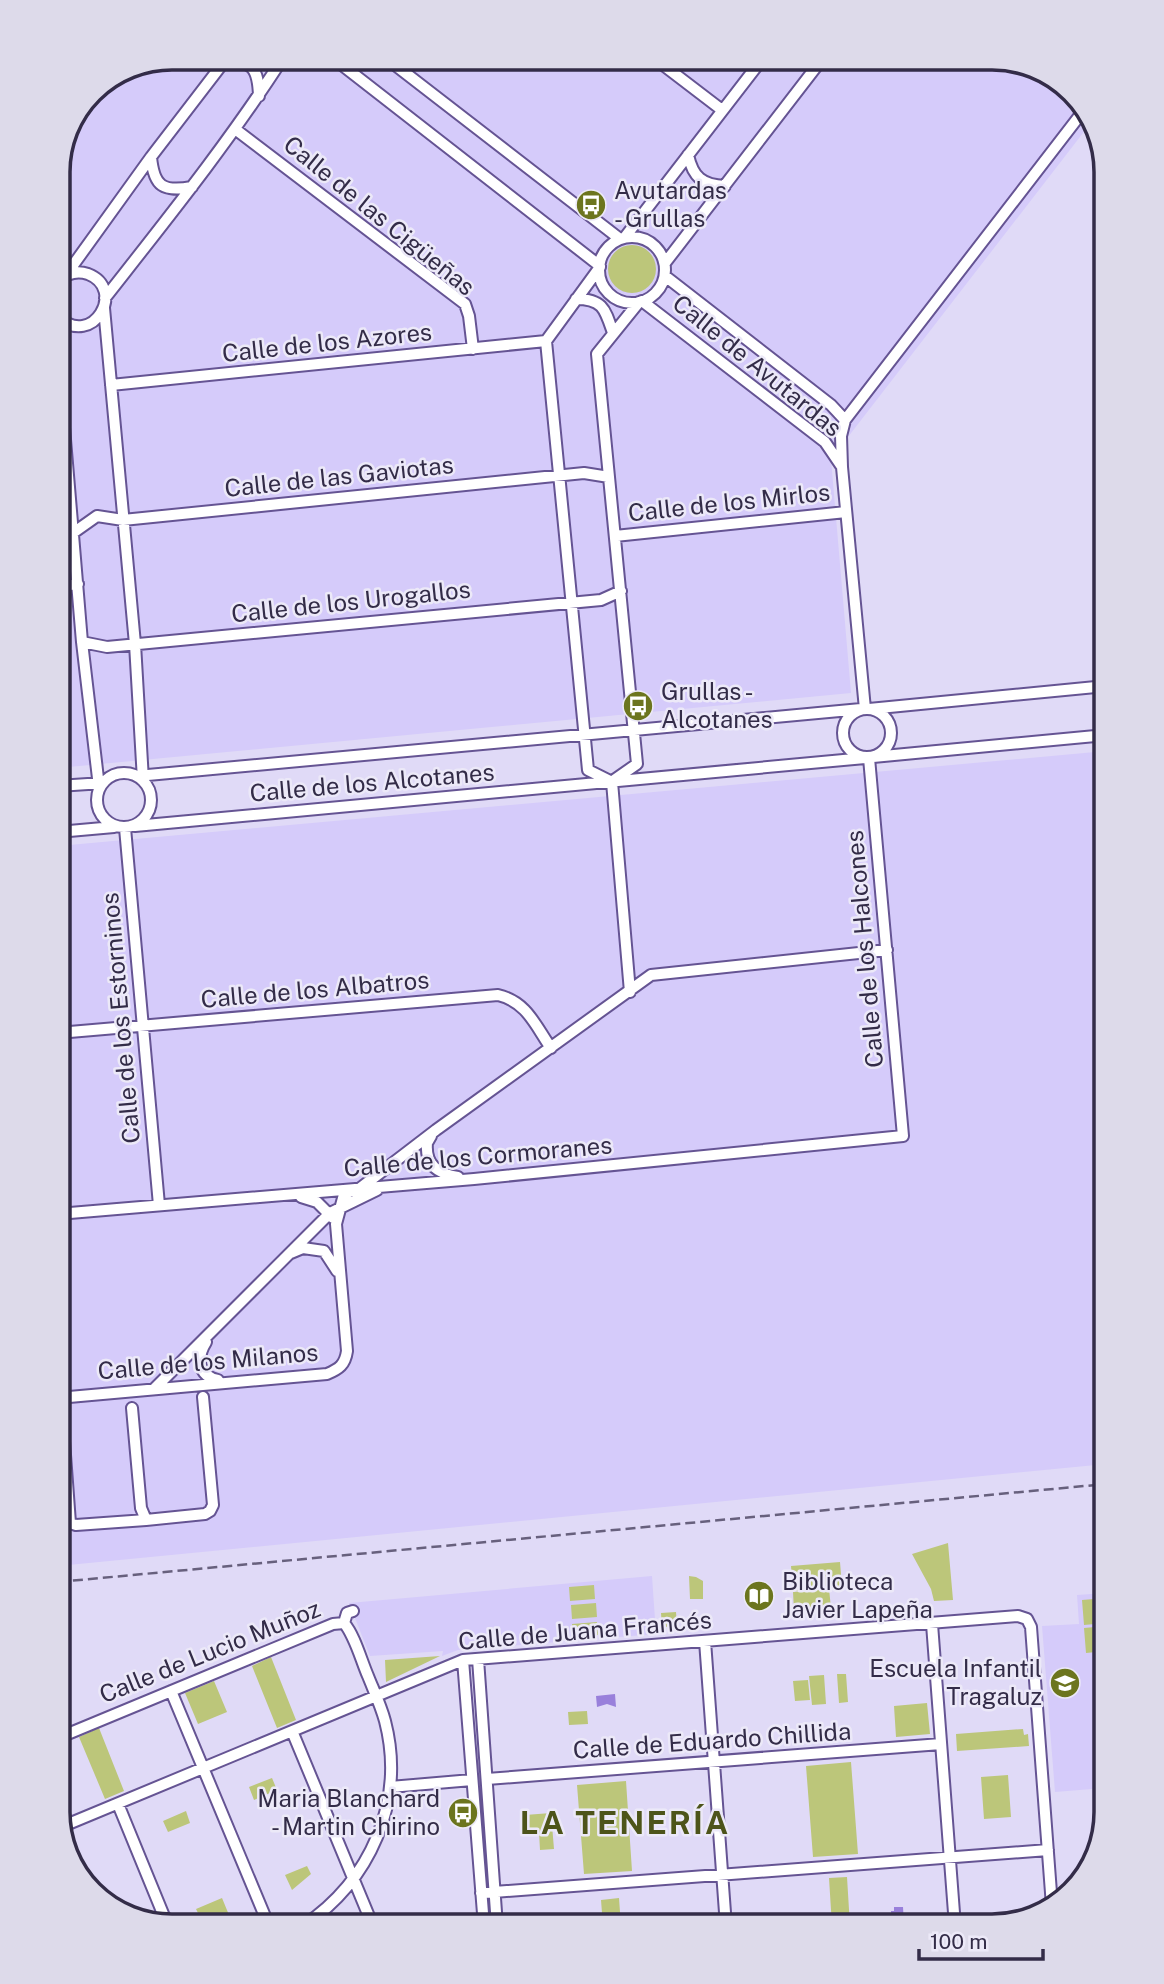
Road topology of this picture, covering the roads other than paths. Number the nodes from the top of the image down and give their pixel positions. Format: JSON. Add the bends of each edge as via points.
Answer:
{"nodes":[{"id":1,"x":218,"y":70,"type":"edge"},
{"id":2,"x":254,"y":70,"type":"edge"},
{"id":3,"x":276,"y":70,"type":"edge"},
{"id":4,"x":348,"y":70,"type":"edge"},
{"id":5,"x":402,"y":70,"type":"edge"},
{"id":6,"x":670,"y":70,"type":"edge"},
{"id":7,"x":754,"y":70,"type":"edge"},
{"id":8,"x":814,"y":70,"type":"edge"},
{"id":9,"x":259,"y":96,"type":"junction"},
{"id":10,"x":722,"y":110,"type":"junction"},
{"id":11,"x":1078,"y":118,"type":"edge"},
{"id":12,"x":235,"y":129,"type":"junction"},
{"id":13,"x":688,"y":155,"type":"junction"},
{"id":14,"x":151,"y":157,"type":"junction"},
{"id":15,"x":725,"y":186,"type":"junction"},
{"id":16,"x":192,"y":187,"type":"junction"},
{"id":17,"x":622,"y":238,"type":"junction"},
{"id":18,"x":665,"y":263,"type":"junction"},
{"id":19,"x":70,"y":267,"type":"edge"},
{"id":20,"x":600,"y":267,"type":"junction"},
{"id":21,"x":70,"y":276,"type":"edge"},
{"id":22,"x":665,"y":276,"type":"junction"},
{"id":23,"x":576,"y":299,"type":"junction"},
{"id":24,"x":640,"y":302,"type":"junction"},
{"id":25,"x":105,"y":303,"type":"junction"},
{"id":26,"x":70,"y":324,"type":"edge"},
{"id":27,"x":613,"y":332,"type":"junction"},
{"id":28,"x":546,"y":341,"type":"junction"},
{"id":29,"x":473,"y":349,"type":"junction"},
{"id":30,"x":111,"y":385,"type":"junction"},
{"id":31,"x":845,"y":420,"type":"junction"},
{"id":32,"x":842,"y":467,"type":"junction"},
{"id":33,"x":560,"y":477,"type":"junction"},
{"id":34,"x":609,"y":477,"type":"junction"},
{"id":35,"x":70,"y":503,"type":"edge"},
{"id":36,"x":846,"y":512,"type":"junction"},
{"id":37,"x":123,"y":520,"type":"junction"},
{"id":38,"x":73,"y":533,"type":"junction"},
{"id":39,"x":615,"y":536,"type":"junction"},
{"id":40,"x":78,"y":584,"type":"junction"},
{"id":41,"x":70,"y":585,"type":"edge"},
{"id":42,"x":621,"y":591,"type":"junction"},
{"id":43,"x":572,"y":601,"type":"junction"},
{"id":44,"x":82,"y":642,"type":"junction"},
{"id":45,"x":135,"y":644,"type":"junction"},
{"id":46,"x":1094,"y":687,"type":"edge"},
{"id":47,"x":865,"y":709,"type":"junction"},
{"id":48,"x":634,"y":730,"type":"junction"},
{"id":49,"x":584,"y":734,"type":"junction"},
{"id":50,"x":1094,"y":735,"type":"edge"},
{"id":51,"x":869,"y":757,"type":"junction"},
{"id":52,"x":141,"y":777,"type":"junction"},
{"id":53,"x":612,"y":782,"type":"junction"},
{"id":54,"x":100,"y":784,"type":"junction"},
{"id":55,"x":70,"y":785,"type":"edge"},
{"id":56,"x":125,"y":827,"type":"junction"},
{"id":57,"x":70,"y":831,"type":"edge"},
{"id":58,"x":887,"y":950,"type":"junction"},
{"id":59,"x":630,"y":992,"type":"junction"},
{"id":60,"x":144,"y":1025,"type":"junction"},
{"id":61,"x":70,"y":1033,"type":"edge"},
{"id":62,"x":551,"y":1048,"type":"junction"},
{"id":63,"x":436,"y":1130,"type":"junction"},
{"id":64,"x":903,"y":1136,"type":"joint"},
{"id":65,"x":474,"y":1179,"type":"junction"},
{"id":66,"x":383,"y":1187,"type":"junction"},
{"id":67,"x":359,"y":1189,"type":"junction"},
{"id":68,"x":295,"y":1195,"type":"junction"},
{"id":69,"x":159,"y":1205,"type":"junction"},
{"id":70,"x":70,"y":1213,"type":"edge"},
{"id":71,"x":335,"y":1215,"type":"junction"},
{"id":72,"x":289,"y":1254,"type":"junction"},
{"id":73,"x":340,"y":1278,"type":"junction"},
{"id":74,"x":214,"y":1328,"type":"junction"},
{"id":75,"x":228,"y":1382,"type":"junction"},
{"id":76,"x":153,"y":1388,"type":"junction"},
{"id":77,"x":70,"y":1397,"type":"edge"},
{"id":78,"x":203,"y":1397,"type":"dead end"},
{"id":79,"x":132,"y":1408,"type":"dead end"},
{"id":80,"x":70,"y":1511,"type":"edge"},
{"id":81,"x":146,"y":1520,"type":"junction"},
{"id":82,"x":353,"y":1611,"type":"dead end"},
{"id":83,"x":344,"y":1623,"type":"junction"},
{"id":84,"x":932,"y":1624,"type":"junction"},
{"id":85,"x":705,"y":1641,"type":"junction"},
{"id":86,"x":478,"y":1659,"type":"junction"},
{"id":87,"x":463,"y":1660,"type":"junction"},
{"id":88,"x":171,"y":1691,"type":"junction"},
{"id":89,"x":377,"y":1696,"type":"junction"},
{"id":90,"x":292,"y":1731,"type":"junction"},
{"id":91,"x":70,"y":1733,"type":"edge"},
{"id":92,"x":941,"y":1744,"type":"junction"},
{"id":93,"x":714,"y":1762,"type":"junction"},
{"id":94,"x":203,"y":1768,"type":"junction"},
{"id":95,"x":487,"y":1779,"type":"junction"},
{"id":96,"x":472,"y":1780,"type":"junction"},
{"id":97,"x":390,"y":1787,"type":"junction"},
{"id":98,"x":118,"y":1804,"type":"junction"},
{"id":99,"x":71,"y":1823,"type":"edge"},
{"id":100,"x":1048,"y":1850,"type":"junction"},
{"id":101,"x":949,"y":1857,"type":"junction"},
{"id":102,"x":723,"y":1875,"type":"junction"},
{"id":103,"x":354,"y":1880,"type":"junction"},
{"id":104,"x":495,"y":1892,"type":"junction"},
{"id":105,"x":481,"y":1893,"type":"junction"},
{"id":106,"x":1051,"y":1895,"type":"edge"},
{"id":107,"x":163,"y":1914,"type":"edge"},
{"id":108,"x":264,"y":1914,"type":"edge"},
{"id":109,"x":318,"y":1914,"type":"edge"},
{"id":110,"x":368,"y":1914,"type":"edge"},
{"id":111,"x":483,"y":1914,"type":"edge"},
{"id":112,"x":496,"y":1914,"type":"edge"},
{"id":113,"x":725,"y":1914,"type":"edge"},
{"id":114,"x":954,"y":1914,"type":"edge"}],
"edges":[{"from":1,"to":14,"type":"street"},
{"from":2,"to":9,"type":"street"},
{"from":3,"to":9,"type":"street"},
{"from":4,"to":20,"type":"street"},
{"from":5,"to":17,"type":"street"},
{"from":6,"to":10,"type":"street"},
{"from":7,"to":10,"type":"street"},
{"from":8,"to":15,"type":"street"},
{"from":9,"to":12,"type":"street"},
{"from":10,"to":13,"type":"street"},
{"from":11,"to":31,"type":"street"},
{"from":12,"to":16,"type":"street"},
{"from":12,"to":29,"type":"street","name":"Calle de las Cigüeñas","via":[[465,304]]},
{"from":13,"to":15,"type":"street","via":[[697,178],[712,186]]},
{"from":13,"to":17,"type":"street"},
{"from":14,"to":16,"type":"street","via":[[153,176],[162,187]]},
{"from":14,"to":19,"type":"street"},
{"from":15,"to":18,"type":"street"},
{"from":16,"to":25,"type":"street"},
{"from":17,"to":18,"type":"street","via":[[636,237],[654,245]]},
{"from":17,"to":20,"type":"street","via":[[606,250]]},
{"from":18,"to":22,"type":"street"},
{"from":20,"to":23,"type":"street"},
{"from":20,"to":24,"type":"street","via":[[604,287],[611,294],[619,300]]},
{"from":21,"to":25,"type":"street","via":[[83,272],[99,281]]},
{"from":22,"to":24,"type":"street","via":[[657,292]]},
{"from":22,"to":31,"type":"street","name":"Calle de Avutardas"},
{"from":23,"to":27,"type":"street","via":[[592,299],[605,310]]},
{"from":23,"to":28,"type":"street"},
{"from":24,"to":27,"type":"street"},
{"from":24,"to":32,"type":"street","name":"Calle de Avutardas","via":[[825,442]]},
{"from":25,"to":26,"type":"street","via":[[93,322]]},
{"from":25,"to":30,"type":"street"},
{"from":27,"to":34,"type":"street","via":[[597,354]]},
{"from":28,"to":29,"type":"street","name":"Calle de los Azores"},
{"from":28,"to":33,"type":"street"},
{"from":29,"to":30,"type":"street","name":"Calle de los Azores"},
{"from":30,"to":37,"type":"street"},
{"from":31,"to":32,"type":"street","name":"Calle de Avutardas"},
{"from":32,"to":36,"type":"street","name":"Calle de Avutardas"},
{"from":33,"to":34,"type":"street","name":"Calle de las Gaviotas","via":[[584,473]]},
{"from":33,"to":37,"type":"street","name":"Calle de las Gaviotas"},
{"from":33,"to":43,"type":"street"},
{"from":34,"to":39,"type":"street"},
{"from":35,"to":38,"type":"street"},
{"from":36,"to":39,"type":"street","name":"Calle de los Mirlos"},
{"from":36,"to":47,"type":"street","name":"Calle de Avutardas"},
{"from":37,"to":38,"type":"street","name":"Calle de las Gaviotas","via":[[97,516]]},
{"from":37,"to":45,"type":"street"},
{"from":38,"to":40,"type":"street"},
{"from":39,"to":42,"type":"street"},
{"from":40,"to":41,"type":"street"},
{"from":40,"to":44,"type":"street"},
{"from":42,"to":43,"type":"street","name":"Calle de los Urogallos","via":[[601,600]]},
{"from":42,"to":48,"type":"street"},
{"from":43,"to":45,"type":"street","name":"Calle de los Urogallos"},
{"from":43,"to":49,"type":"street"},
{"from":44,"to":45,"type":"street","name":"Calle de los Urogallos","via":[[107,647]]},
{"from":44,"to":54,"type":"street"},
{"from":45,"to":52,"type":"street"},
{"from":46,"to":47,"type":"street","name":"Calle de los Alcotanes"},
{"from":47,"to":48,"type":"street","name":"Calle de los Alcotanes"},
{"from":47,"to":51,"type":"street","via":[[883,714],[891,727],[886,749]]},
{"from":47,"to":51,"type":"street","via":[[848,717],[843,739],[851,752]]},
{"from":48,"to":49,"type":"street","name":"Calle de los Alcotanes"},
{"from":48,"to":53,"type":"street","via":[[637,764]]},
{"from":49,"to":52,"type":"street","name":"Calle de los Alcotanes"},
{"from":49,"to":53,"type":"street","via":[[588,770]]},
{"from":50,"to":51,"type":"street","name":"Calle de los Alcotanes"},
{"from":51,"to":53,"type":"street","name":"Calle de los Alcotanes"},
{"from":51,"to":58,"type":"street","name":"Calle de los Halcones"},
{"from":52,"to":54,"type":"street","via":[[122,773]]},
{"from":52,"to":56,"type":"street","via":[[149,789],[150,810],[144,819]]},
{"from":53,"to":56,"type":"street","name":"Calle de los Alcotanes"},
{"from":53,"to":59,"type":"street"},
{"from":54,"to":55,"type":"street"},
{"from":54,"to":56,"type":"street","via":[[99,813],[105,821]]},
{"from":56,"to":57,"type":"street","name":"Calle de los Alcotanes"},
{"from":56,"to":60,"type":"street","name":"Calle de los Estorninos"},
{"from":58,"to":59,"type":"street","via":[[651,975]]},
{"from":58,"to":64,"type":"street","name":"Calle de los Halcones"},
{"from":59,"to":62,"type":"street"},
{"from":60,"to":61,"type":"street","name":"Calle de los Albatros"},
{"from":60,"to":62,"type":"street","name":"Calle de los Albatros","via":[[498,995],[521,1005]]},
{"from":60,"to":69,"type":"street","name":"Calle de los Estorninos"},
{"from":62,"to":63,"type":"street"},
{"from":63,"to":65,"type":"street","via":[[426,1150],[436,1170]]},
{"from":63,"to":67,"type":"street"},
{"from":64,"to":65,"type":"street","name":"Calle de los Cormoranes"},
{"from":65,"to":66,"type":"street","name":"Calle de los Cormoranes"},
{"from":66,"to":67,"type":"street","name":"Calle de los Cormoranes"},
{"from":66,"to":71,"type":"street"},
{"from":67,"to":68,"type":"street","name":"Calle de los Cormoranes"},
{"from":67,"to":71,"type":"street","via":[[343,1198]]},
{"from":68,"to":69,"type":"street","name":"Calle de los Cormoranes"},
{"from":68,"to":71,"type":"street","via":[[317,1202]]},
{"from":69,"to":70,"type":"street","name":"Calle de los Cormoranes"},
{"from":71,"to":72,"type":"street"},
{"from":71,"to":73,"type":"street","name":"Calle de los Milanos"},
{"from":72,"to":73,"type":"street","via":[[303,1248],[324,1251]]},
{"from":72,"to":74,"type":"street"},
{"from":73,"to":75,"type":"street","name":"Calle de los Milanos","via":[[347,1351],[338,1369],[327,1374]]},
{"from":74,"to":75,"type":"street","via":[[200,1350],[200,1367],[210,1378]]},
{"from":74,"to":76,"type":"street"},
{"from":75,"to":76,"type":"street","name":"Calle de los Milanos"},
{"from":76,"to":77,"type":"street","name":"Calle de los Milanos"},
{"from":78,"to":81,"type":"street","via":[[210,1511]]},
{"from":79,"to":81,"type":"street"},
{"from":80,"to":81,"type":"street","via":[[71,1523],[76,1525]]},
{"from":82,"to":83,"type":"street","via":[[347,1613]]},
{"from":83,"to":88,"type":"street","name":"Calle de Lucio Muñoz"},
{"from":83,"to":89,"type":"street","name":"Calle de Lucio Muñoz"},
{"from":84,"to":85,"type":"street","name":"Calle de Juana Francés"},
{"from":84,"to":92,"type":"street"},
{"from":84,"to":100,"type":"street","name":"Calle de Juana Francés","via":[[1027,1619]]},
{"from":85,"to":86,"type":"street","name":"Calle de Juana Francés"},
{"from":85,"to":93,"type":"street"},
{"from":86,"to":87,"type":"street","name":"Calle de Juana Francés"},
{"from":86,"to":95,"type":"street"},
{"from":87,"to":89,"type":"street","name":"Calle de Juana Francés"},
{"from":87,"to":96,"type":"street"},
{"from":88,"to":91,"type":"street","name":"Calle de Lucio Muñoz"},
{"from":88,"to":94,"type":"street"},
{"from":89,"to":90,"type":"street","name":"Calle de Juana Francés"},
{"from":89,"to":97,"type":"street","name":"Calle de Lucio Muñoz","via":[[390,1746]]},
{"from":90,"to":94,"type":"street","name":"Calle de Juana Francés"},
{"from":90,"to":103,"type":"street"},
{"from":92,"to":93,"type":"street","name":"Calle de Eduardo Chillida"},
{"from":92,"to":101,"type":"street"},
{"from":93,"to":95,"type":"street","name":"Calle de Eduardo Chillida"},
{"from":93,"to":102,"type":"street"},
{"from":94,"to":98,"type":"street","name":"Calle de Juana Francés"},
{"from":94,"to":108,"type":"street"},
{"from":95,"to":104,"type":"street"},
{"from":96,"to":97,"type":"street"},
{"from":96,"to":105,"type":"street"},
{"from":97,"to":103,"type":"street","name":"Calle de Lucio Muñoz","via":[[377,1838]]},
{"from":98,"to":99,"type":"street","name":"Calle de Juana Francés"},
{"from":98,"to":107,"type":"street"},
{"from":100,"to":101,"type":"street"},
{"from":100,"to":106,"type":"street"},
{"from":101,"to":102,"type":"street"},
{"from":101,"to":114,"type":"street"},
{"from":102,"to":104,"type":"street"},
{"from":102,"to":113,"type":"street"},
{"from":103,"to":109,"type":"street","name":"Calle de Lucio Muñoz"},
{"from":103,"to":110,"type":"street"},
{"from":104,"to":105,"type":"street"},
{"from":104,"to":112,"type":"street"},
{"from":105,"to":111,"type":"street"}]}
